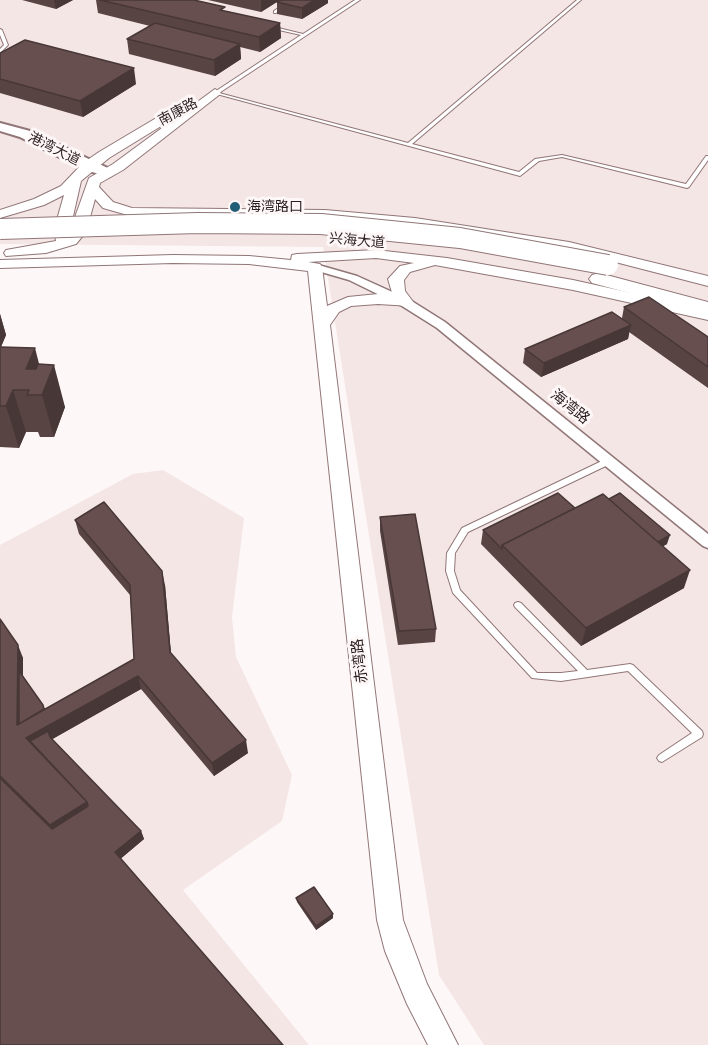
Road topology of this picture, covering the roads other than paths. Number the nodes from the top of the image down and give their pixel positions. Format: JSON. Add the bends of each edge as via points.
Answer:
{"nodes":[{"id":1,"x":293,"y":0,"type":"edge"},
{"id":2,"x":358,"y":0,"type":"edge"},
{"id":3,"x":579,"y":0,"type":"edge"},
{"id":4,"x":275,"y":12,"type":"edge"},
{"id":5,"x":260,"y":24,"type":"edge"},
{"id":6,"x":0,"y":30,"type":"edge"},
{"id":7,"x":304,"y":35,"type":"junction"},
{"id":8,"x":0,"y":52,"type":"edge"},
{"id":9,"x":215,"y":93,"type":"junction"},
{"id":10,"x":0,"y":127,"type":"edge"},
{"id":11,"x":409,"y":144,"type":"junction"},
{"id":12,"x":708,"y":157,"type":"edge"},
{"id":13,"x":88,"y":166,"type":"junction"},
{"id":14,"x":108,"y":172,"type":"junction"},
{"id":15,"x":75,"y":180,"type":"junction"},
{"id":16,"x":92,"y":187,"type":"junction"},
{"id":17,"x":0,"y":214,"type":"edge"},
{"id":18,"x":0,"y":229,"type":"edge"},
{"id":19,"x":0,"y":242,"type":"edge"},
{"id":20,"x":64,"y":244,"type":"junction"},
{"id":21,"x":0,"y":253,"type":"edge"},
{"id":22,"x":140,"y":260,"type":"junction"},
{"id":23,"x":249,"y":260,"type":"junction"},
{"id":24,"x":447,"y":262,"type":"junction"},
{"id":25,"x":0,"y":264,"type":"edge"},
{"id":26,"x":315,"y":267,"type":"junction"},
{"id":27,"x":604,"y":272,"type":"junction"},
{"id":28,"x":708,"y":281,"type":"edge"},
{"id":29,"x":316,"y":288,"type":"junction"},
{"id":30,"x":708,"y":292,"type":"edge"},
{"id":31,"x":406,"y":303,"type":"junction"},
{"id":32,"x":708,"y":308,"type":"edge"},
{"id":33,"x":708,"y":315,"type":"edge"},
{"id":34,"x":320,"y":328,"type":"junction"},
{"id":35,"x":609,"y":461,"type":"junction"},
{"id":36,"x":708,"y":542,"type":"edge"},
{"id":37,"x":518,"y":605,"type":"dead end"},
{"id":38,"x":584,"y":672,"type":"junction"},
{"id":39,"x":662,"y":758,"type":"dead end"},
{"id":40,"x":444,"y":1045,"type":"edge"}],
"edges":[{"from":1,"to":4,"type":"lane"},
{"from":2,"to":7,"type":"lane"},
{"from":3,"to":11,"type":"lane"},
{"from":5,"to":7,"type":"lane"},
{"from":6,"to":8,"type":"lane","via":[[6,39]]},
{"from":7,"to":9,"type":"lane"},
{"from":9,"to":11,"type":"lane"},
{"from":9,"to":13,"type":"street","name":"南康路","via":[[165,118]]},
{"from":9,"to":14,"type":"street","name":"南康路"},
{"from":10,"to":13,"type":"main road","name":"港湾大道","via":[[25,134]]},
{"from":11,"to":12,"type":"lane","via":[[520,174],[537,160],[562,156],[687,186]]},
{"from":13,"to":14,"type":"main road","name":"港湾大道"},
{"from":13,"to":15,"type":"street","name":"南康路"},
{"from":14,"to":16,"type":"street","name":"南康路","via":[[94,181]]},
{"from":15,"to":17,"type":"street","via":[[39,202]]},
{"from":15,"to":20,"type":"street","name":"南康路","via":[[61,230]]},
{"from":16,"to":20,"type":"street","via":[[79,232]]},
{"from":16,"to":28,"type":"street","name":"兴海大道","via":[[108,205],[131,212],[325,214],[415,222],[569,246]]},
{"from":18,"to":27,"type":"main road","name":"兴海大道","bridge":true,"via":[[222,222],[321,224],[460,238]]},
{"from":19,"to":27,"type":"main road","name":"兴海大道","via":[[283,235],[458,251]]},
{"from":20,"to":21,"type":"street","via":[[32,252]]},
{"from":20,"to":22,"type":"street","via":[[75,251]]},
{"from":22,"to":23,"type":"street","name":"兴海大道"},
{"from":22,"to":25,"type":"street","name":"兴海大道"},
{"from":22,"to":29,"type":"street","name":"兴海大道","via":[[286,267],[308,276]]},
{"from":23,"to":24,"type":"street","name":"兴海大道","via":[[376,254]]},
{"from":23,"to":26,"type":"street","name":"兴海大道"},
{"from":24,"to":31,"type":"street","via":[[414,265],[398,274],[394,285]]},
{"from":24,"to":33,"type":"street","name":"兴海大道"},
{"from":26,"to":29,"type":"street","name":"赤湾路"},
{"from":26,"to":31,"type":"street","name":"海湾路","via":[[353,278]]},
{"from":27,"to":30,"type":"main road","name":"兴海大道"},
{"from":27,"to":32,"type":"main road","name":"兴海大道"},
{"from":29,"to":34,"type":"street","name":"赤湾路"},
{"from":31,"to":34,"type":"street","via":[[378,299],[348,302],[333,309]]},
{"from":31,"to":35,"type":"street","name":"海湾路","via":[[480,355]]},
{"from":34,"to":40,"type":"street","name":"赤湾路","via":[[390,920],[417,994]]},
{"from":35,"to":36,"type":"street","name":"海湾路"},
{"from":35,"to":38,"type":"lane","via":[[465,530],[451,553],[450,571],[456,591],[535,676],[561,677]]},
{"from":37,"to":38,"type":"lane"},
{"from":38,"to":39,"type":"lane","via":[[630,667],[699,734]]}]}
